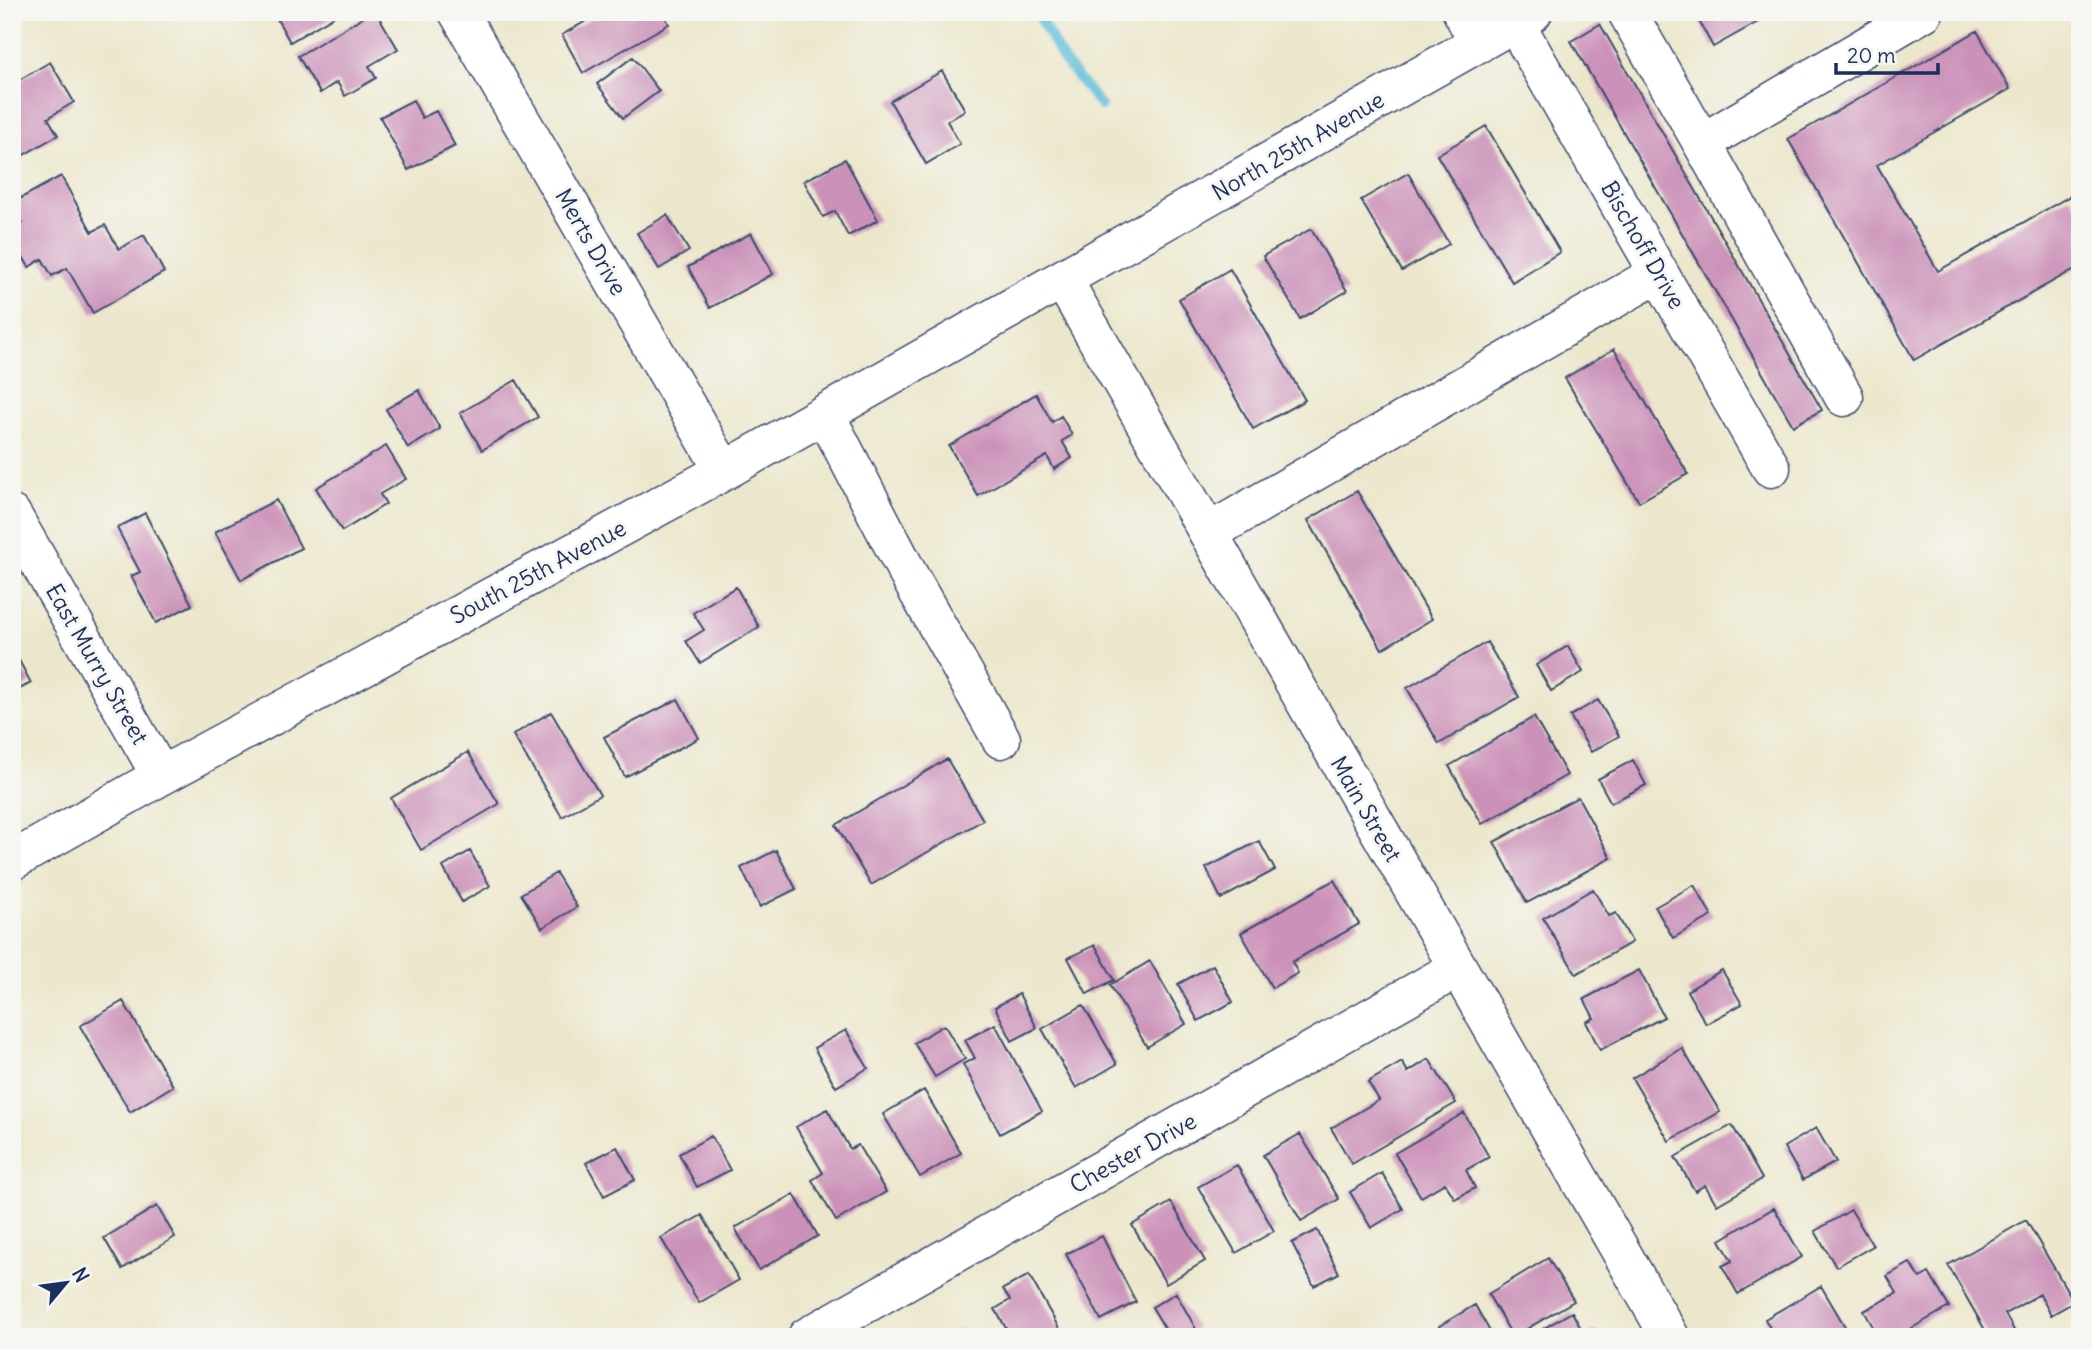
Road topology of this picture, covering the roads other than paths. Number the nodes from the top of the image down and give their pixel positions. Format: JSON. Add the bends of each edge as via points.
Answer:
{"nodes":[{"id":1,"x":458,"y":12,"type":"edge"},
{"id":2,"x":1628,"y":12,"type":"edge"},
{"id":3,"x":1924,"y":12,"type":"edge"},
{"id":4,"x":1524,"y":17,"type":"edge"},
{"id":5,"x":1470,"y":28,"type":"edge"},
{"id":6,"x":1702,"y":142,"type":"junction"},
{"id":7,"x":1659,"y":273,"type":"junction"},
{"id":8,"x":1063,"y":280,"type":"junction"},
{"id":9,"x":1844,"y":397,"type":"dead end"},
{"id":10,"x":825,"y":414,"type":"junction"},
{"id":11,"x":1771,"y":468,"type":"dead end"},
{"id":12,"x":723,"y":471,"type":"junction"},
{"id":13,"x":12,"y":515,"type":"edge"},
{"id":14,"x":1208,"y":533,"type":"junction"},
{"id":15,"x":1001,"y":738,"type":"dead end"},
{"id":16,"x":161,"y":776,"type":"junction"},
{"id":17,"x":12,"y":861,"type":"edge"},
{"id":18,"x":1458,"y":968,"type":"junction"},
{"id":19,"x":807,"y":1337,"type":"edge"},
{"id":20,"x":1670,"y":1337,"type":"edge"}],
"edges":[{"from":1,"to":12,"type":"street","name":"Merts Drive"},
{"from":2,"to":6,"type":"street"},
{"from":3,"to":6,"type":"street"},
{"from":4,"to":5,"type":"street","name":"North 25th Avenue"},
{"from":4,"to":7,"type":"street","name":"Bischoff Drive"},
{"from":5,"to":8,"type":"street","name":"North 25th Avenue"},
{"from":6,"to":9,"type":"street"},
{"from":7,"to":11,"type":"street","name":"Bischoff Drive"},
{"from":7,"to":14,"type":"street"},
{"from":8,"to":10,"type":"street","name":"South 25th Avenue"},
{"from":8,"to":14,"type":"street","name":"Main Street"},
{"from":10,"to":12,"type":"street","name":"South 25th Avenue"},
{"from":10,"to":15,"type":"street"},
{"from":12,"to":16,"type":"street","name":"South 25th Avenue"},
{"from":13,"to":16,"type":"street","name":"East Murry Street"},
{"from":14,"to":18,"type":"street","name":"Main Street"},
{"from":16,"to":17,"type":"street","name":"South 25th Avenue"},
{"from":18,"to":19,"type":"street","name":"Chester Drive"},
{"from":18,"to":20,"type":"street","name":"Main Street"}]}
